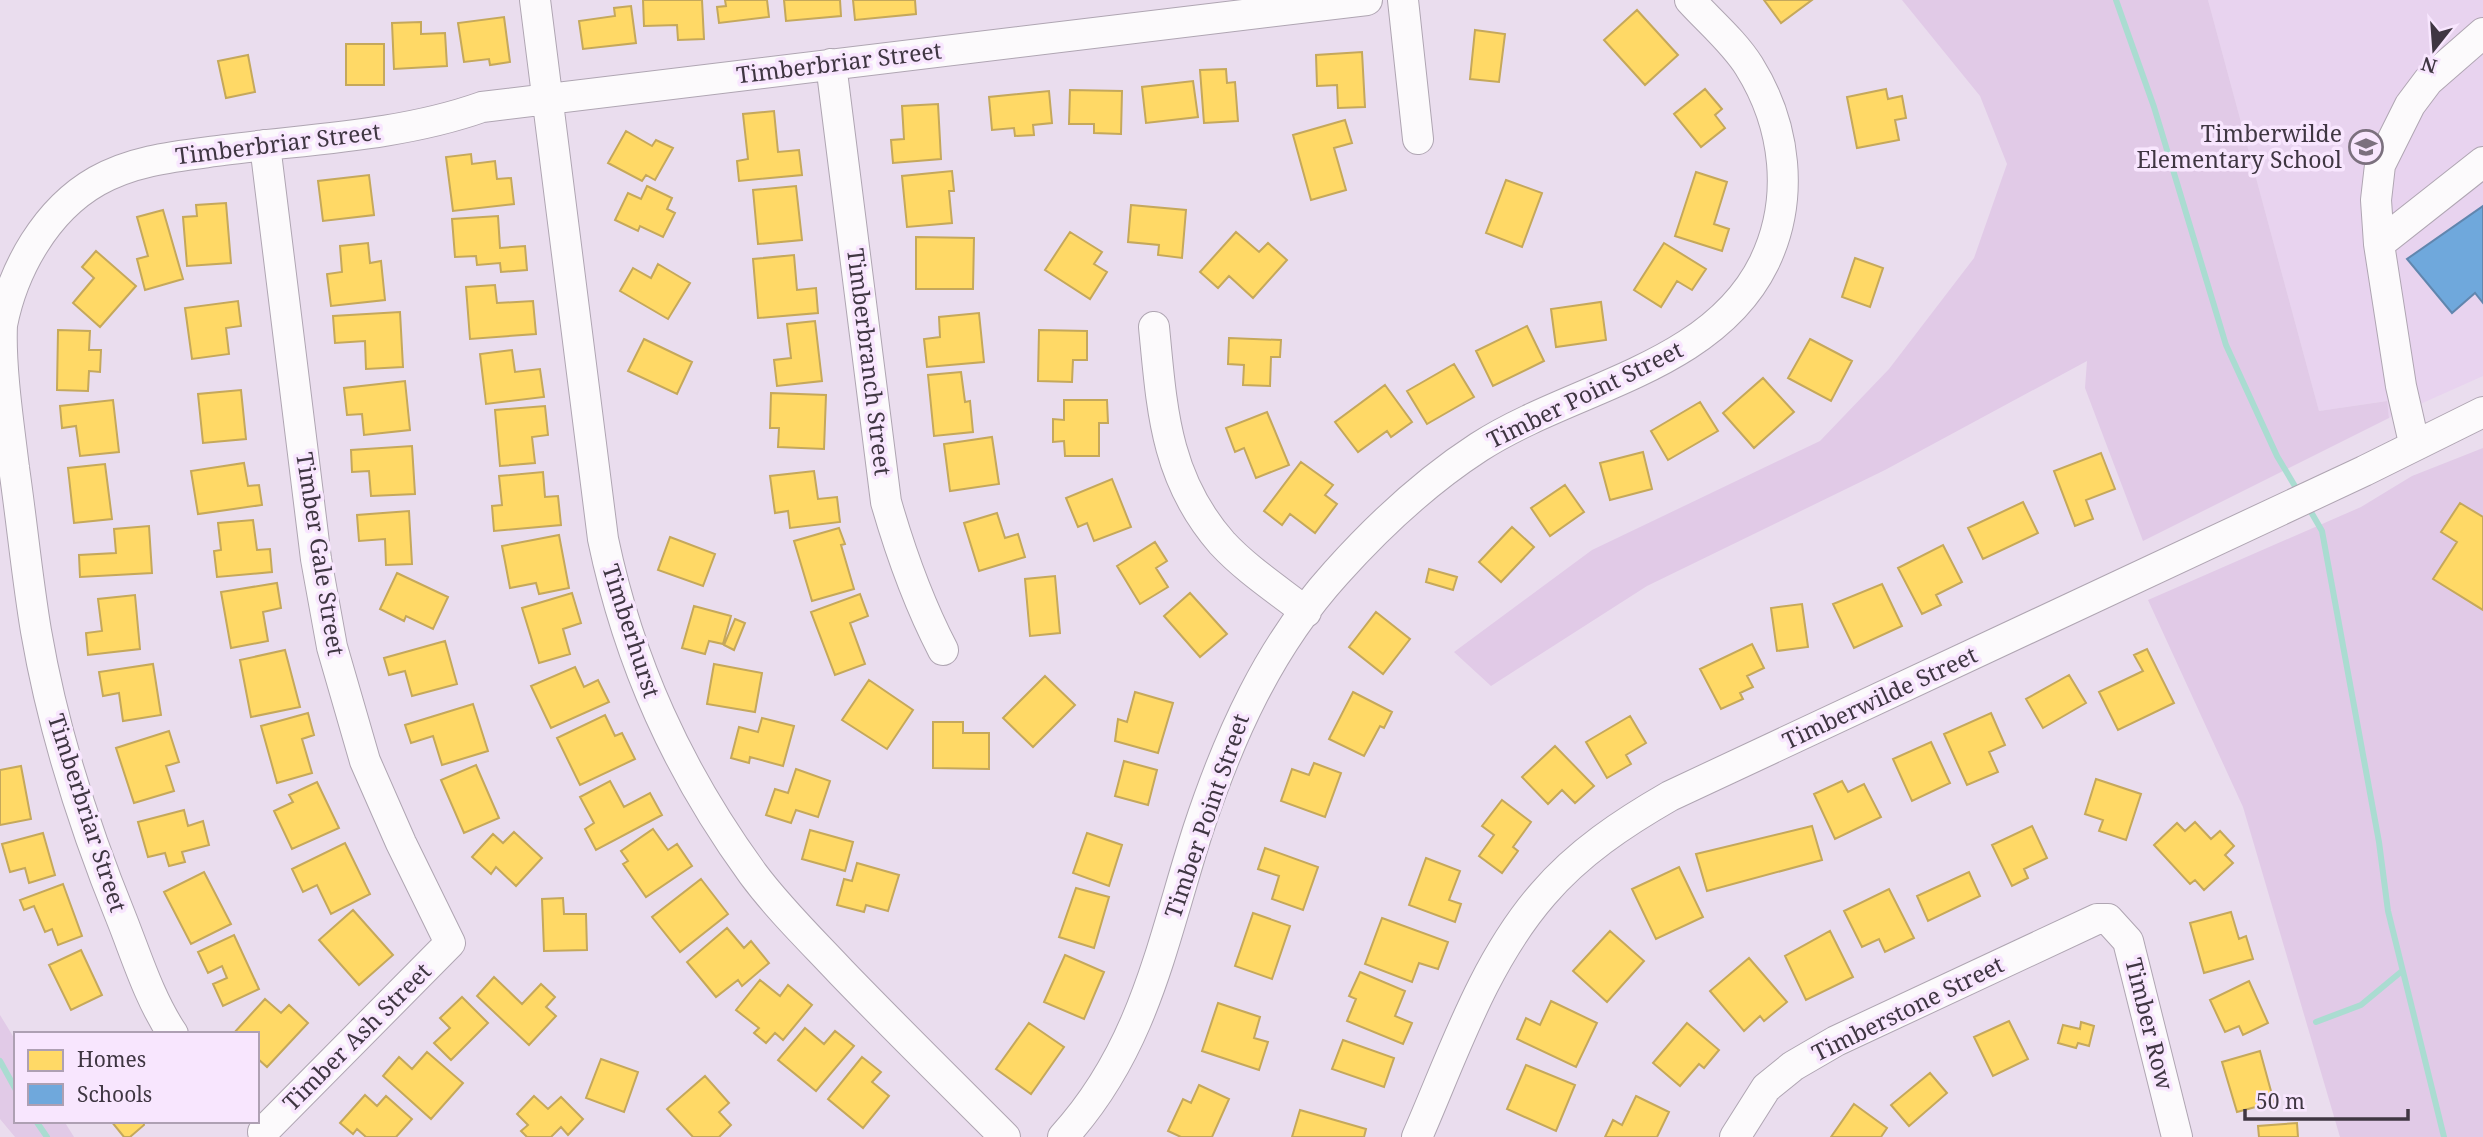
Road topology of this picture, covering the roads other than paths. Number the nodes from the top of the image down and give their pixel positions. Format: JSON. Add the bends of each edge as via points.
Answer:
{"nodes":[{"id":1,"x":535,"y":0,"type":"edge"},
{"id":2,"x":1367,"y":0,"type":"edge"},
{"id":3,"x":1403,"y":0,"type":"edge"},
{"id":4,"x":1690,"y":0,"type":"edge"},
{"id":5,"x":2483,"y":33,"type":"edge"},
{"id":6,"x":831,"y":64,"type":"junction"},
{"id":7,"x":548,"y":98,"type":"junction"},
{"id":8,"x":1418,"y":139,"type":"dead end"},
{"id":9,"x":265,"y":145,"type":"junction"},
{"id":10,"x":2483,"y":162,"type":"edge"},
{"id":11,"x":2379,"y":244,"type":"junction"},
{"id":12,"x":1154,"y":327,"type":"dead end"},
{"id":13,"x":2483,"y":411,"type":"edge"},
{"id":14,"x":2414,"y":443,"type":"junction"},
{"id":15,"x":1306,"y":611,"type":"junction"},
{"id":16,"x":943,"y":650,"type":"dead end"},
{"id":17,"x":2108,"y":919,"type":"joint"},
{"id":18,"x":450,"y":943,"type":"joint"},
{"id":19,"x":172,"y":1032,"type":"edge"},
{"id":20,"x":262,"y":1130,"type":"edge"},
{"id":21,"x":1005,"y":1137,"type":"edge"},
{"id":22,"x":1063,"y":1137,"type":"edge"},
{"id":23,"x":1418,"y":1137,"type":"edge"},
{"id":24,"x":1735,"y":1137,"type":"edge"},
{"id":25,"x":2177,"y":1137,"type":"edge"}],
"edges":[{"from":1,"to":7,"type":"street","name":"Timberhurst"},
{"from":2,"to":6,"type":"street","name":"Timberbriar Street"},
{"from":3,"to":8,"type":"street"},
{"from":4,"to":15,"type":"street","name":"Timber Point Street","via":[[1747,63],[1768,99],[1780,139],[1780,211],[1755,279],[1730,312],[1699,340],[1543,411],[1480,446],[1422,488],[1378,527]]},
{"from":5,"to":11,"type":"street","via":[[2428,80],[2380,165],[2376,200]]},
{"from":6,"to":7,"type":"street","name":"Timberbriar Street"},
{"from":6,"to":16,"type":"street","name":"Timberbranch Street","via":[[886,502],[901,555]]},
{"from":7,"to":9,"type":"street","name":"Timberbriar Street","via":[[482,107],[395,129]]},
{"from":7,"to":21,"type":"street","name":"Timberhurst","via":[[603,539],[615,596],[664,729],[706,804],[793,922]]},
{"from":9,"to":18,"type":"street","name":"Timber Gale Street","via":[[316,559],[332,647],[365,761]]},
{"from":9,"to":19,"type":"street","name":"Timberbriar Street","via":[[159,159],[97,181],[68,202],[39,235],[10,294],[1,329],[2,379],[36,632],[55,720],[108,888],[149,989]]},
{"from":10,"to":11,"type":"street"},
{"from":11,"to":14,"type":"street"},
{"from":12,"to":15,"type":"street","via":[[1167,441],[1194,506],[1239,559]]},
{"from":13,"to":14,"type":"street","name":"Timberwilde Street"},
{"from":14,"to":23,"type":"street","name":"Timberwilde Street","via":[[2364,471],[1670,796],[1600,841],[1542,895],[1495,964]]},
{"from":15,"to":22,"type":"street","name":"Timber Point Street","via":[[1245,705],[1224,756],[1154,978],[1130,1039],[1091,1104]]},
{"from":17,"to":24,"type":"street","name":"Timberstone Street","via":[[2085,922],[1793,1066],[1766,1088]]},
{"from":17,"to":25,"type":"street","name":"Timber Row","via":[[2128,941]]},
{"from":18,"to":20,"type":"street","name":"Timber Ash Street"}]}
